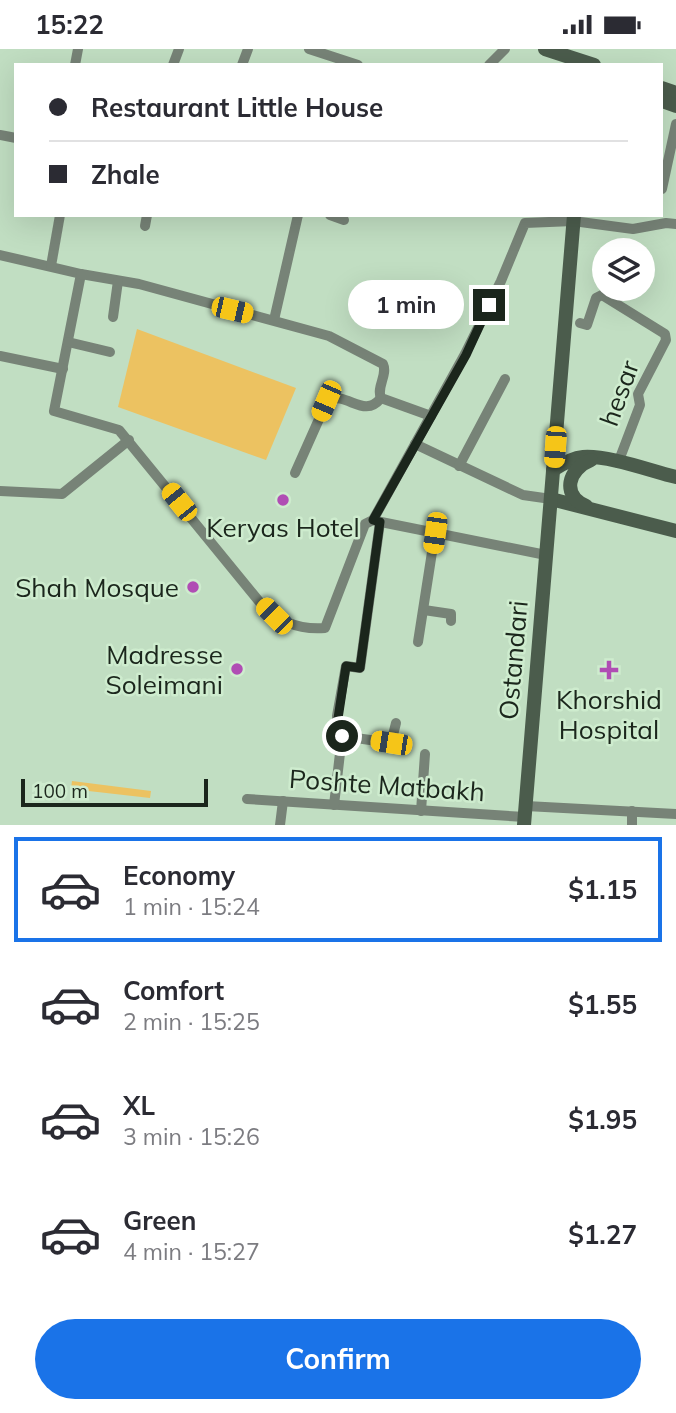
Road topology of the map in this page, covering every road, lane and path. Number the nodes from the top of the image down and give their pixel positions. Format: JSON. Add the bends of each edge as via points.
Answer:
{"nodes":[{"id":1,"x":309,"y":49,"type":"edge"},
{"id":2,"x":505,"y":49,"type":"edge"},
{"id":3,"x":545,"y":49,"type":"edge"},
{"id":4,"x":589,"y":60,"type":"edge"},
{"id":5,"x":347,"y":63,"type":"edge"},
{"id":6,"x":491,"y":63,"type":"edge"},
{"id":7,"x":675,"y":127,"type":"edge"},
{"id":8,"x":663,"y":184,"type":"edge"},
{"id":9,"x":61,"y":217,"type":"edge"},
{"id":10,"x":298,"y":217,"type":"edge"},
{"id":11,"x":336,"y":217,"type":"edge"},
{"id":12,"x":574,"y":218,"type":"edge"},
{"id":13,"x":344,"y":220,"type":"dead end"},
{"id":14,"x":676,"y":224,"type":"edge"},
{"id":15,"x":0,"y":255,"type":"edge"},
{"id":16,"x":51,"y":266,"type":"junction"},
{"id":17,"x":81,"y":274,"type":"junction"},
{"id":18,"x":118,"y":281,"type":"junction"},
{"id":19,"x":113,"y":317,"type":"dead end"},
{"id":20,"x":274,"y":320,"type":"junction"},
{"id":21,"x":580,"y":323,"type":"dead end"},
{"id":22,"x":68,"y":342,"type":"junction"},
{"id":23,"x":671,"y":343,"type":"edge"},
{"id":24,"x":110,"y":352,"type":"dead end"},
{"id":25,"x":0,"y":356,"type":"edge"},
{"id":26,"x":63,"y":369,"type":"junction"},
{"id":27,"x":505,"y":379,"type":"dead end"},
{"id":28,"x":382,"y":398,"type":"junction"},
{"id":29,"x":431,"y":416,"type":"junction"},
{"id":30,"x":129,"y":440,"type":"junction"},
{"id":31,"x":415,"y":444,"type":"junction"},
{"id":32,"x":599,"y":457,"type":"junction"},
{"id":33,"x":618,"y":463,"type":"junction"},
{"id":34,"x":459,"y":466,"type":"junction"},
{"id":35,"x":553,"y":470,"type":"junction"},
{"id":36,"x":295,"y":473,"type":"dead end"},
{"id":37,"x":676,"y":477,"type":"edge"},
{"id":38,"x":0,"y":491,"type":"edge"},
{"id":39,"x":551,"y":499,"type":"junction"},
{"id":40,"x":590,"y":508,"type":"junction"},
{"id":41,"x":377,"y":521,"type":"junction"},
{"id":42,"x":676,"y":531,"type":"edge"},
{"id":43,"x":435,"y":533,"type":"junction"},
{"id":44,"x":546,"y":555,"type":"junction"},
{"id":45,"x":424,"y":610,"type":"junction"},
{"id":46,"x":451,"y":621,"type":"dead end"},
{"id":47,"x":418,"y":642,"type":"dead end"},
{"id":48,"x":396,"y":723,"type":"dead end"},
{"id":49,"x":342,"y":736,"type":"junction"},
{"id":50,"x":425,"y":754,"type":"dead end"},
{"id":51,"x":247,"y":799,"type":"dead end"},
{"id":52,"x":283,"y":801,"type":"junction"},
{"id":53,"x":334,"y":805,"type":"junction"},
{"id":54,"x":421,"y":811,"type":"junction"},
{"id":55,"x":632,"y":811,"type":"junction"},
{"id":56,"x":676,"y":814,"type":"edge"},
{"id":57,"x":525,"y":816,"type":"edge"},
{"id":58,"x":280,"y":825,"type":"edge"},
{"id":59,"x":632,"y":825,"type":"edge"}],
"edges":[{"from":1,"to":5,"type":"street"},
{"from":2,"to":6,"type":"street"},
{"from":3,"to":4,"type":"main road"},
{"from":7,"to":8,"type":"street"},
{"from":9,"to":16,"type":"street"},
{"from":10,"to":20,"type":"street"},
{"from":11,"to":13,"type":"street"},
{"from":12,"to":14,"type":"street","via":[[633,229]]},
{"from":12,"to":29,"type":"street","via":[[525,223],[466,355]]},
{"from":12,"to":35,"type":"main road","name":"Ostandari"},
{"from":15,"to":16,"type":"street"},
{"from":16,"to":17,"type":"street"},
{"from":17,"to":18,"type":"street"},
{"from":17,"to":22,"type":"street"},
{"from":18,"to":19,"type":"street"},
{"from":18,"to":20,"type":"street"},
{"from":20,"to":28,"type":"street","via":[[329,336],[383,364]]},
{"from":21,"to":23,"type":"street","name":"hesar","via":[[587,325],[596,298],[602,295],[663,331]]},
{"from":22,"to":24,"type":"street"},
{"from":22,"to":26,"type":"street"},
{"from":23,"to":33,"type":"street","name":"hesar","via":[[638,394],[640,405]]},
{"from":25,"to":26,"type":"street"},
{"from":26,"to":30,"type":"street","via":[[54,411],[119,430]]},
{"from":27,"to":34,"type":"street"},
{"from":28,"to":29,"type":"street"},
{"from":28,"to":36,"type":"street","via":[[369,408],[328,399]]},
{"from":29,"to":31,"type":"street"},
{"from":30,"to":38,"type":"street","via":[[61,494]]},
{"from":30,"to":41,"type":"street","via":[[274,616],[299,627],[325,628],[365,524]]},
{"from":31,"to":34,"type":"street"},
{"from":31,"to":41,"type":"street"},
{"from":32,"to":33,"type":"main road"},
{"from":32,"to":35,"type":"main road","via":[[581,457]]},
{"from":32,"to":40,"type":"main road","via":[[580,464],[571,478],[575,497]]},
{"from":33,"to":37,"type":"main road"},
{"from":34,"to":39,"type":"street","via":[[523,495]]},
{"from":35,"to":39,"type":"main road","name":"Ostandari"},
{"from":39,"to":40,"type":"main road"},
{"from":39,"to":44,"type":"main road","name":"Ostandari"},
{"from":40,"to":42,"type":"main road"},
{"from":41,"to":43,"type":"street"},
{"from":41,"to":49,"type":"street","via":[[360,668],[346,666],[337,725]]},
{"from":43,"to":44,"type":"street"},
{"from":43,"to":45,"type":"street"},
{"from":44,"to":57,"type":"main road","name":"Ostandari"},
{"from":45,"to":46,"type":"street","via":[[451,614]]},
{"from":45,"to":47,"type":"street"},
{"from":48,"to":49,"type":"street","via":[[391,743]]},
{"from":49,"to":53,"type":"street"},
{"from":50,"to":54,"type":"street"},
{"from":51,"to":52,"type":"street","name":"Poshte Matbakh"},
{"from":52,"to":53,"type":"street","name":"Poshte Matbakh"},
{"from":52,"to":58,"type":"street"},
{"from":53,"to":54,"type":"street","name":"Poshte Matbakh"},
{"from":54,"to":57,"type":"street","name":"Poshte Matbakh"},
{"from":55,"to":56,"type":"street","name":"Poshte Matbakh"},
{"from":55,"to":57,"type":"street","name":"Poshte Matbakh"},
{"from":55,"to":59,"type":"street"}]}
